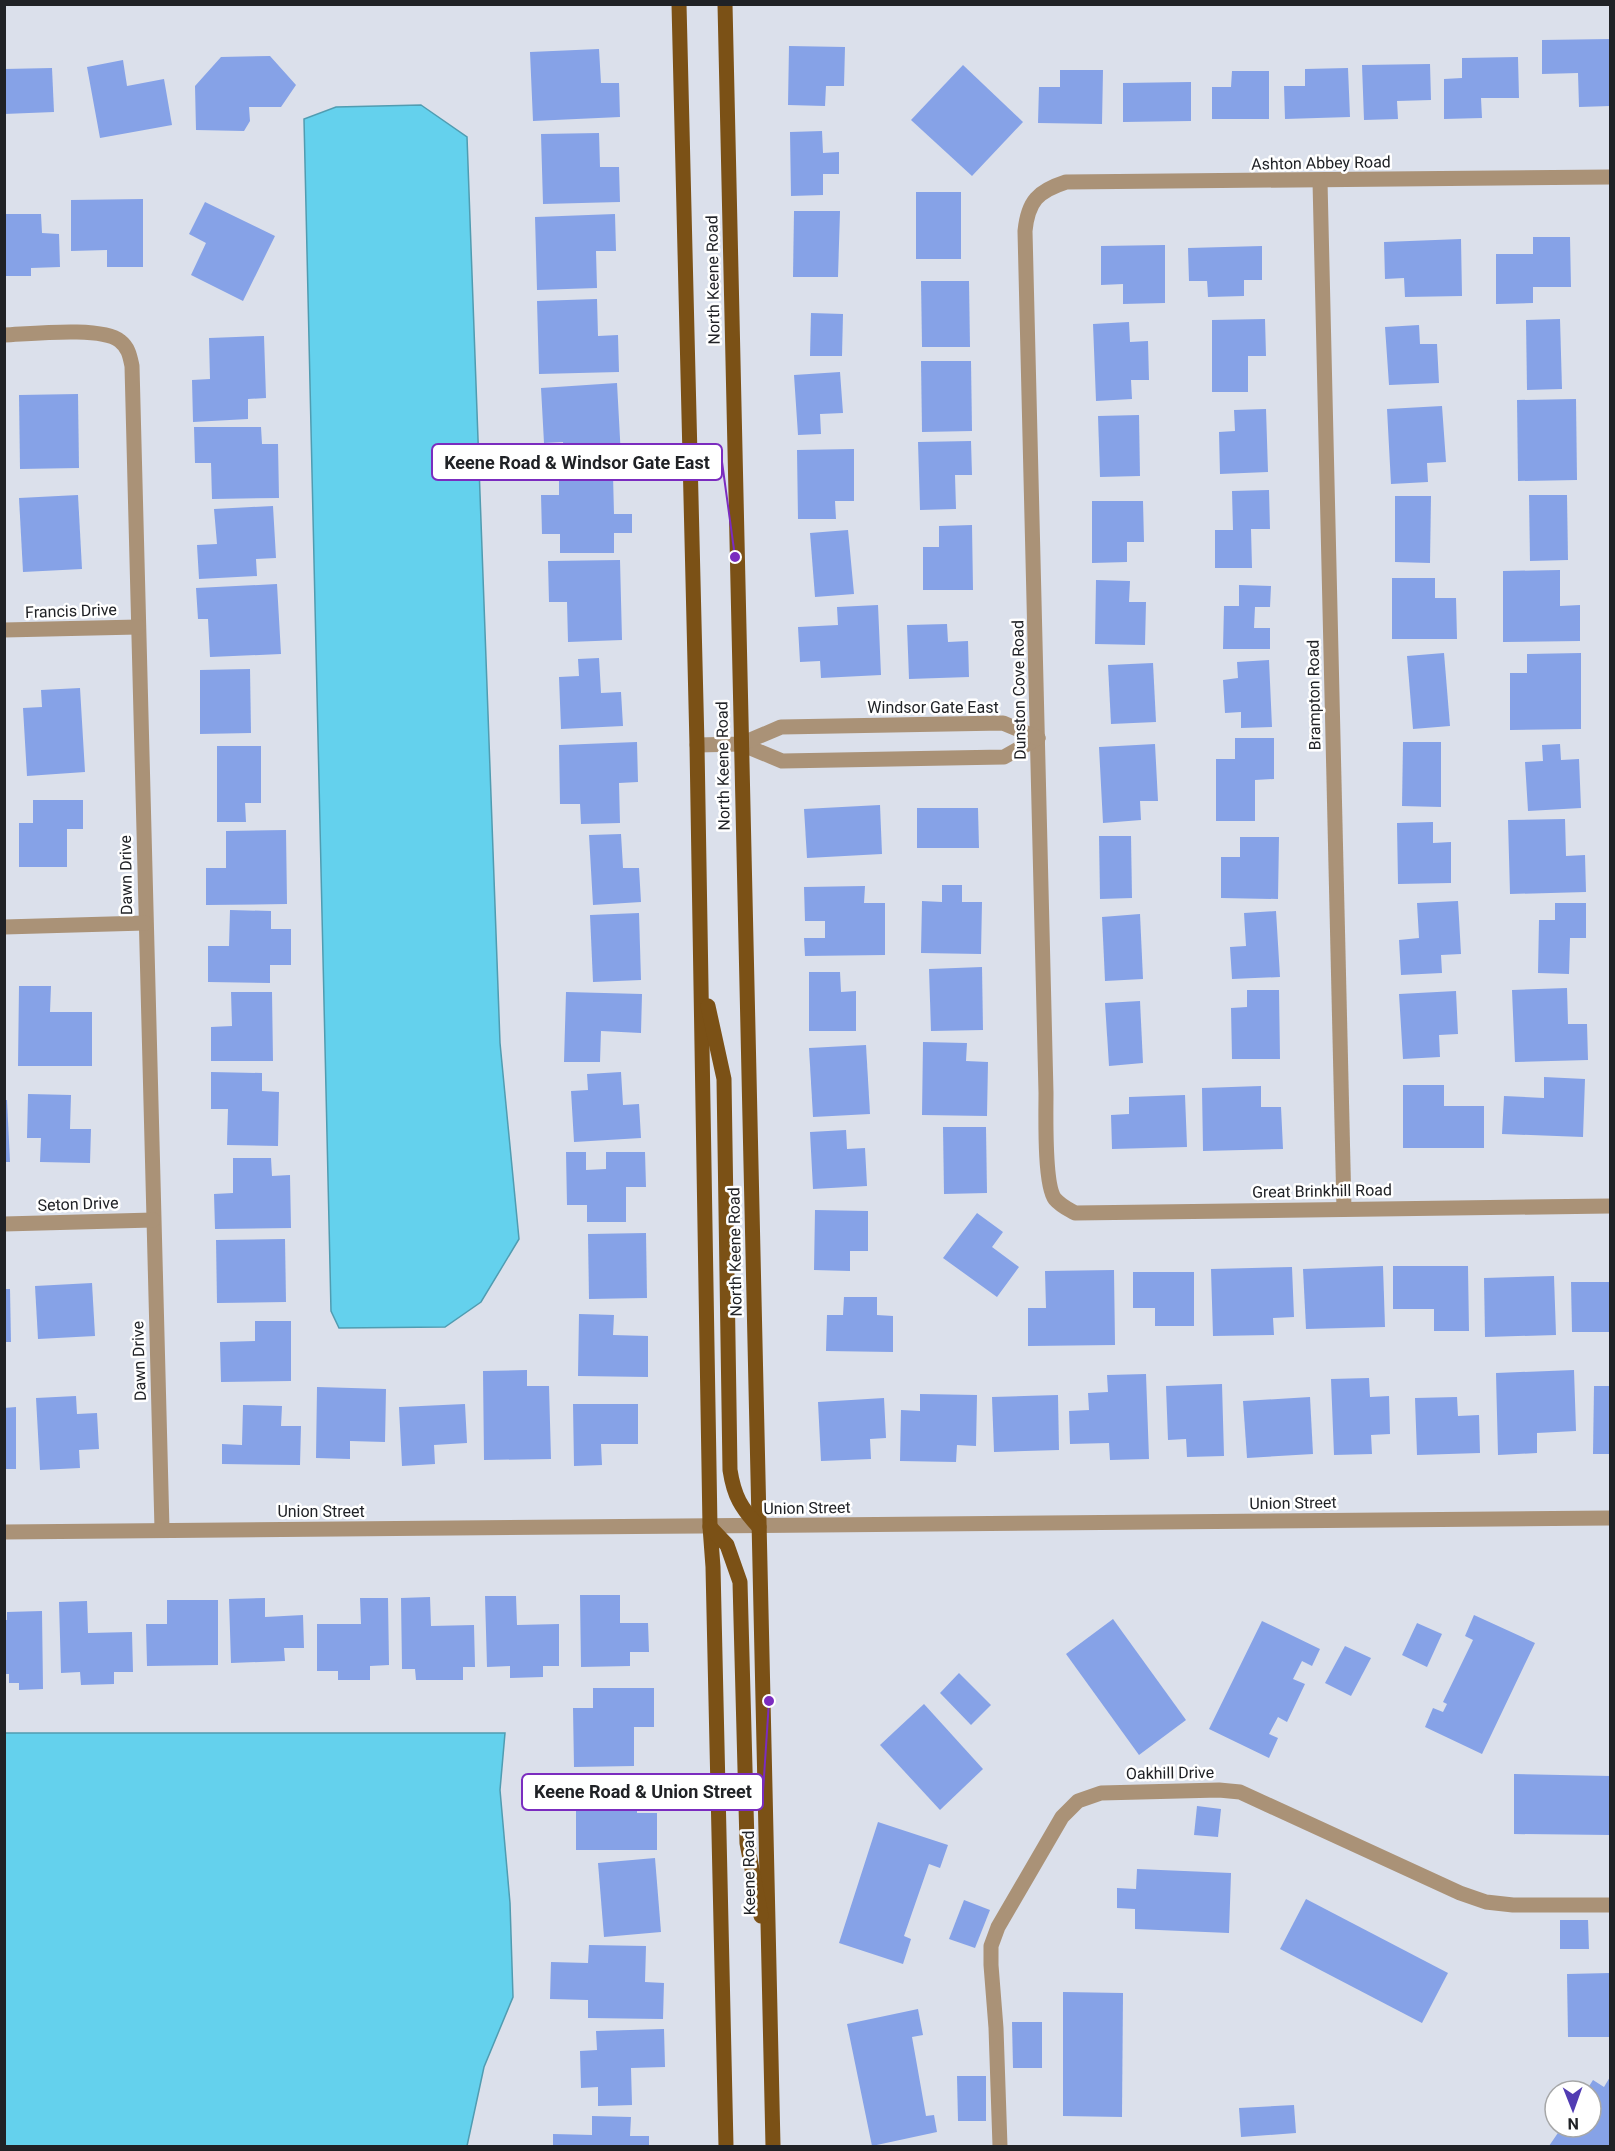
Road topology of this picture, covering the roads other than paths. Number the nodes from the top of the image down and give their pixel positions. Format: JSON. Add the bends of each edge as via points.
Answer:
{"nodes":[{"id":1,"x":679,"y":4,"type":"edge"},
{"id":2,"x":725,"y":4,"type":"edge"},
{"id":3,"x":1611,"y":177,"type":"edge"},
{"id":4,"x":1320,"y":181,"type":"junction"},
{"id":5,"x":1036,"y":197,"type":"joint"},
{"id":6,"x":4,"y":335,"type":"edge"},
{"id":7,"x":138,"y":627,"type":"junction"},
{"id":8,"x":4,"y":630,"type":"edge"},
{"id":9,"x":1038,"y":738,"type":"junction"},
{"id":10,"x":741,"y":744,"type":"junction"},
{"id":11,"x":697,"y":745,"type":"junction"},
{"id":12,"x":145,"y":923,"type":"junction"},
{"id":13,"x":4,"y":927,"type":"edge"},
{"id":14,"x":701,"y":969,"type":"junction"},
{"id":15,"x":1049,"y":1183,"type":"joint"},
{"id":16,"x":1611,"y":1206,"type":"edge"},
{"id":17,"x":1344,"y":1209,"type":"junction"},
{"id":18,"x":153,"y":1220,"type":"junction"},
{"id":19,"x":4,"y":1224,"type":"edge"},
{"id":20,"x":1611,"y":1518,"type":"edge"},
{"id":21,"x":710,"y":1527,"type":"junction"},
{"id":22,"x":759,"y":1527,"type":"junction"},
{"id":23,"x":162,"y":1529,"type":"junction"},
{"id":24,"x":4,"y":1532,"type":"edge"},
{"id":25,"x":1611,"y":1905,"type":"edge"},
{"id":26,"x":769,"y":1960,"type":"junction"},
{"id":27,"x":726,"y":2146,"type":"edge"},
{"id":28,"x":773,"y":2146,"type":"edge"},
{"id":29,"x":1000,"y":2146,"type":"edge"}],
"edges":[{"from":1,"to":11,"type":"main road","name":"North Keene Road"},
{"from":2,"to":10,"type":"main road","name":"North Keene Road"},
{"from":3,"to":4,"type":"street","name":"Ashton Abbey Road"},
{"from":4,"to":5,"type":"street","name":"Ashton Abbey Road","via":[[1066,182]]},
{"from":4,"to":17,"type":"street","name":"Brampton Road"},
{"from":5,"to":9,"type":"street","name":"Dunston Cove Road","via":[[1027,213],[1025,231]]},
{"from":6,"to":7,"type":"street","name":"Dawn Drive","via":[[106,334],[120,340],[128,350],[132,366]]},
{"from":7,"to":8,"type":"street","name":"Francis Drive"},
{"from":7,"to":12,"type":"street","name":"Dawn Drive"},
{"from":9,"to":10,"type":"street","name":"Windsor Gate East","via":[[1003,723],[781,727]]},
{"from":9,"to":10,"type":"street","name":"Windsor Gate East","via":[[1004,757],[782,760]]},
{"from":9,"to":15,"type":"street","name":"Dunston Cove Road"},
{"from":10,"to":11,"type":"street","name":"Windsor Gate East"},
{"from":10,"to":22,"type":"main road","name":"North Keene Road"},
{"from":11,"to":14,"type":"main road","name":"North Keene Road"},
{"from":12,"to":13,"type":"street"},
{"from":12,"to":18,"type":"street","name":"Dawn Drive"},
{"from":14,"to":21,"type":"main road","name":"North Keene Road"},
{"from":14,"to":22,"type":"main road","via":[[724,1079],[730,1470],[742,1510]]},
{"from":15,"to":17,"type":"street","name":"Great Brinkhill Road","via":[[1054,1198],[1075,1213]]},
{"from":16,"to":17,"type":"street","name":"Great Brinkhill Road"},
{"from":18,"to":19,"type":"street","name":"Seton Drive"},
{"from":18,"to":23,"type":"street","name":"Dawn Drive"},
{"from":20,"to":22,"type":"street","name":"Union Street"},
{"from":21,"to":22,"type":"street","name":"Union Street"},
{"from":21,"to":23,"type":"street","name":"Union Street"},
{"from":21,"to":26,"type":"main road","via":[[727,1545],[740,1582],[747,1843]]},
{"from":21,"to":27,"type":"main road","name":"Keene Road"},
{"from":22,"to":26,"type":"main road","name":"Keene Road"},
{"from":23,"to":24,"type":"street","name":"Union Street"},
{"from":25,"to":29,"type":"street","name":"Oakhill Drive","via":[[1486,1902],[1240,1792],[1101,1793],[1078,1801],[1062,1816],[991,1946]]},
{"from":26,"to":28,"type":"main road","name":"Keene Road"}]}
